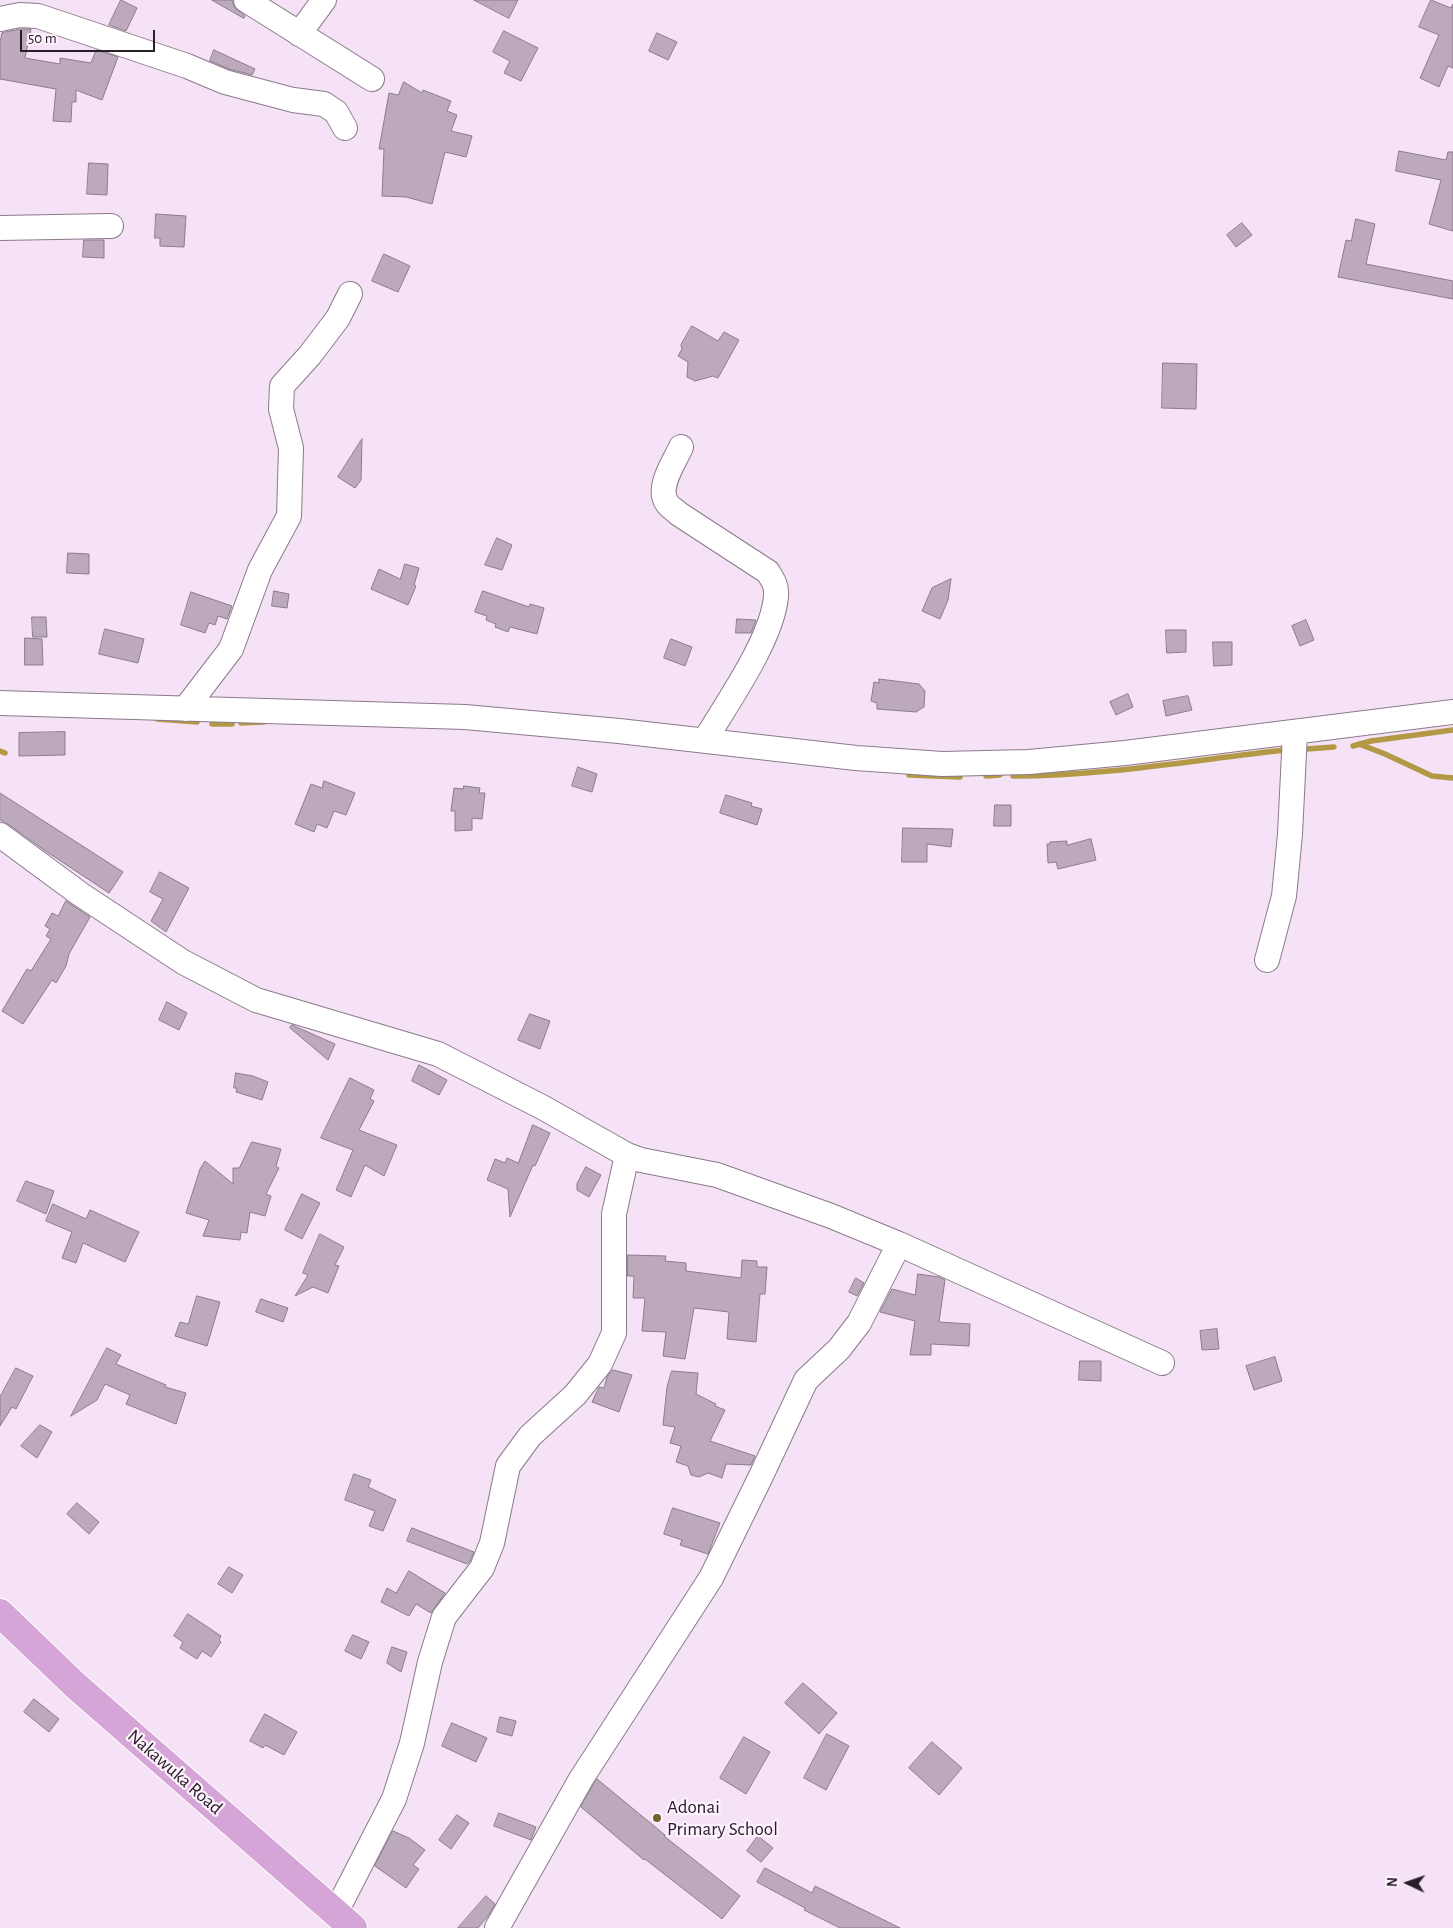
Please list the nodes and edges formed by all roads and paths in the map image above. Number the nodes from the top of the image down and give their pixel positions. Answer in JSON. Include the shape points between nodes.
{"nodes":[{"id":1,"x":246,"y":0,"type":"edge"},
{"id":2,"x":324,"y":0,"type":"edge"},
{"id":3,"x":0,"y":19,"type":"edge"},
{"id":4,"x":299,"y":34,"type":"junction"},
{"id":5,"x":372,"y":79,"type":"dead end"},
{"id":6,"x":345,"y":128,"type":"dead end"},
{"id":7,"x":111,"y":226,"type":"dead end"},
{"id":8,"x":0,"y":228,"type":"edge"},
{"id":9,"x":350,"y":294,"type":"dead end"},
{"id":10,"x":681,"y":447,"type":"dead end"},
{"id":11,"x":0,"y":703,"type":"edge"},
{"id":12,"x":185,"y":709,"type":"junction"},
{"id":13,"x":1453,"y":712,"type":"edge"},
{"id":14,"x":1295,"y":733,"type":"junction"},
{"id":15,"x":705,"y":740,"type":"junction"},
{"id":16,"x":0,"y":835,"type":"edge"},
{"id":17,"x":1267,"y":960,"type":"dead end"},
{"id":18,"x":628,"y":1155,"type":"junction"},
{"id":19,"x":899,"y":1244,"type":"junction"},
{"id":20,"x":1162,"y":1363,"type":"dead end"},
{"id":21,"x":0,"y":1612,"type":"edge"},
{"id":22,"x":345,"y":1920,"type":"edge"},
{"id":23,"x":497,"y":1928,"type":"edge"}],
"edges":[{"from":1,"to":4,"type":"street"},
{"from":2,"to":4,"type":"street"},
{"from":3,"to":6,"type":"street","via":[[38,16],[225,82],[285,98],[324,104],[336,112]]},
{"from":4,"to":5,"type":"street"},
{"from":7,"to":8,"type":"street"},
{"from":9,"to":12,"type":"street","via":[[338,318],[282,386],[281,409],[291,448],[289,516],[260,570],[230,649]]},
{"from":10,"to":15,"type":"street","via":[[664,485],[667,504],[768,572],[775,582],[773,612],[758,649]]},
{"from":11,"to":12,"type":"street"},
{"from":12,"to":15,"type":"street","via":[[465,717]]},
{"from":13,"to":14,"type":"street"},
{"from":14,"to":15,"type":"street","via":[[1028,762],[962,764],[856,758]]},
{"from":14,"to":17,"type":"street","via":[[1284,896]]},
{"from":16,"to":18,"type":"street","via":[[80,894],[183,962],[256,1000],[438,1054]]},
{"from":18,"to":19,"type":"street","via":[[717,1175]]},
{"from":18,"to":22,"type":"street","via":[[614,1214],[614,1333],[600,1364],[575,1395],[530,1436],[508,1466],[492,1543],[482,1568],[444,1617],[428,1669],[412,1743],[394,1799]]},
{"from":19,"to":20,"type":"street"},
{"from":19,"to":23,"type":"street","via":[[859,1323],[806,1380],[711,1578],[581,1779]]},
{"from":21,"to":22,"type":"main road","name":"Nakawuka Road","via":[[75,1685]]}]}
